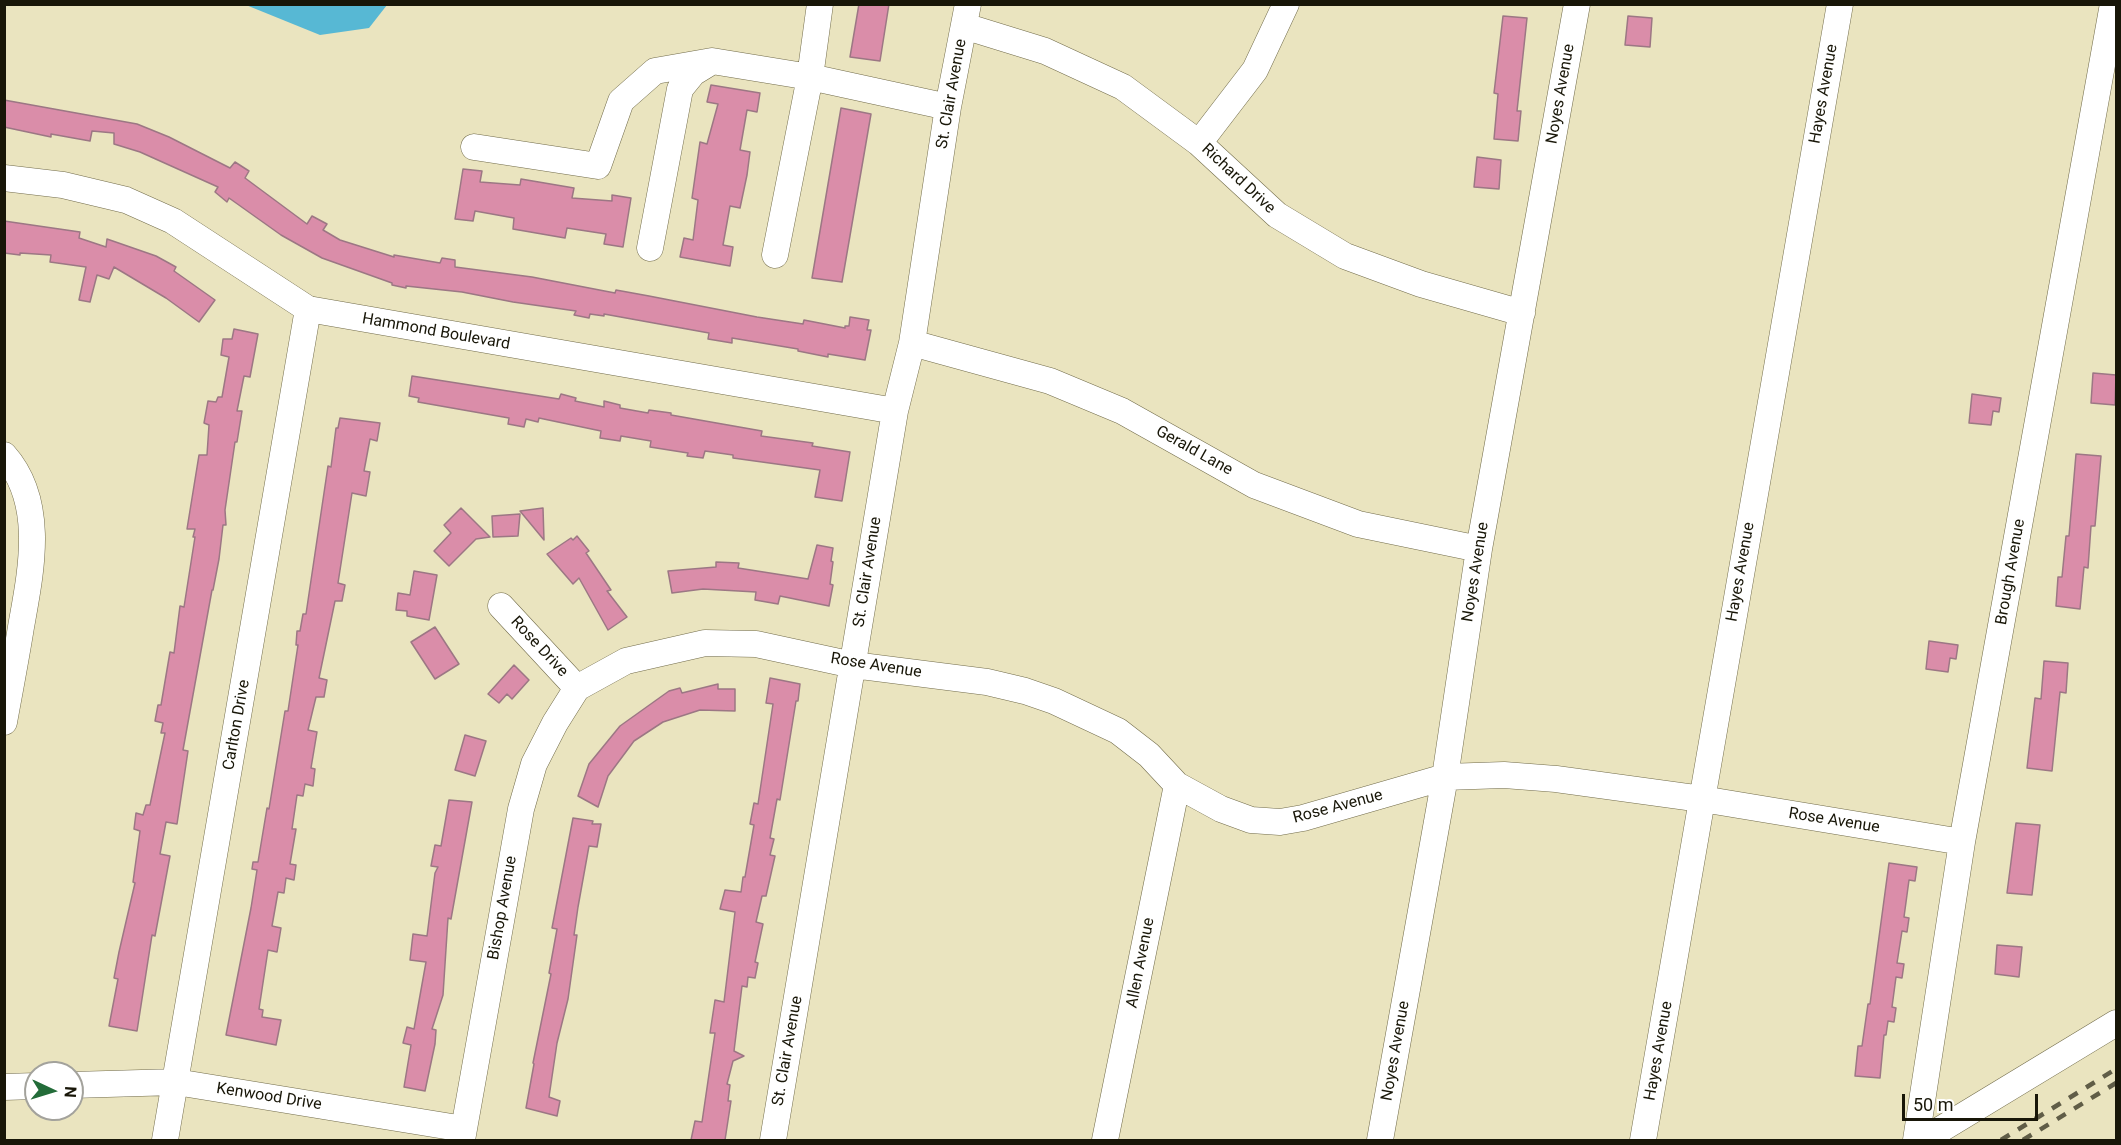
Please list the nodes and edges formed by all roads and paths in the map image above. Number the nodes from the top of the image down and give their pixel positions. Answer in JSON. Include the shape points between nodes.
{"nodes":[{"id":1,"x":820,"y":4,"type":"edge"},
{"id":2,"x":1286,"y":4,"type":"edge"},
{"id":3,"x":1577,"y":4,"type":"edge"},
{"id":4,"x":1840,"y":4,"type":"edge"},
{"id":5,"x":2113,"y":4,"type":"edge"},
{"id":6,"x":966,"y":15,"type":"edge"},
{"id":7,"x":712,"y":61,"type":"junction"},
{"id":8,"x":810,"y":77,"type":"junction"},
{"id":9,"x":948,"y":107,"type":"junction"},
{"id":10,"x":1199,"y":143,"type":"junction"},
{"id":11,"x":474,"y":147,"type":"dead end"},
{"id":12,"x":4,"y":178,"type":"edge"},
{"id":13,"x":650,"y":248,"type":"dead end"},
{"id":14,"x":775,"y":255,"type":"dead end"},
{"id":15,"x":308,"y":309,"type":"junction"},
{"id":16,"x":1522,"y":313,"type":"junction"},
{"id":17,"x":912,"y":343,"type":"junction"},
{"id":18,"x":895,"y":411,"type":"junction"},
{"id":19,"x":4,"y":455,"type":"edge"},
{"id":20,"x":1479,"y":549,"type":"junction"},
{"id":21,"x":501,"y":606,"type":"dead end"},
{"id":22,"x":853,"y":665,"type":"junction"},
{"id":23,"x":578,"y":688,"type":"junction"},
{"id":24,"x":4,"y":722,"type":"edge"},
{"id":25,"x":1445,"y":777,"type":"junction"},
{"id":26,"x":1177,"y":785,"type":"junction"},
{"id":27,"x":1702,"y":799,"type":"junction"},
{"id":28,"x":1962,"y":842,"type":"junction"},
{"id":29,"x":2116,"y":1023,"type":"edge"},
{"id":30,"x":176,"y":1082,"type":"junction"},
{"id":31,"x":84,"y":1085,"type":"edge"},
{"id":32,"x":24,"y":1086,"type":"edge"},
{"id":33,"x":4,"y":1087,"type":"edge"},
{"id":34,"x":463,"y":1135,"type":"edge"},
{"id":35,"x":165,"y":1140,"type":"edge"},
{"id":36,"x":773,"y":1140,"type":"edge"},
{"id":37,"x":1105,"y":1140,"type":"edge"},
{"id":38,"x":1380,"y":1140,"type":"edge"},
{"id":39,"x":1643,"y":1140,"type":"edge"},
{"id":40,"x":1916,"y":1140,"type":"edge"},
{"id":41,"x":1923,"y":1140,"type":"edge"}],
"edges":[{"from":1,"to":8,"type":"street"},
{"from":2,"to":10,"type":"street","via":[[1255,70]]},
{"from":3,"to":16,"type":"street","name":"Noyes Avenue"},
{"from":4,"to":27,"type":"street","name":"Hayes Avenue"},
{"from":5,"to":28,"type":"street","name":"Brough Avenue"},
{"from":6,"to":9,"type":"street","name":"St. Clair Avenue"},
{"from":6,"to":10,"type":"street","name":"Richard Drive","via":[[1123,87]]},
{"from":7,"to":8,"type":"street"},
{"from":7,"to":11,"type":"street","via":[[655,71],[621,101],[598,166]]},
{"from":7,"to":13,"type":"street","via":[[680,88]]},
{"from":8,"to":9,"type":"street"},
{"from":8,"to":14,"type":"street"},
{"from":9,"to":17,"type":"street","name":"St. Clair Avenue"},
{"from":10,"to":16,"type":"street","name":"Richard Drive","via":[[1277,215],[1345,256],[1421,284]]},
{"from":12,"to":15,"type":"street","name":"Hammond Boulevard","via":[[63,185],[126,200],[173,221]]},
{"from":15,"to":18,"type":"street","name":"Hammond Boulevard"},
{"from":15,"to":30,"type":"street","name":"Carlton Drive"},
{"from":16,"to":20,"type":"street","name":"Noyes Avenue"},
{"from":17,"to":18,"type":"street","name":"St. Clair Avenue"},
{"from":17,"to":20,"type":"street","name":"Gerald Lane","via":[[1050,381],[1122,411],[1254,485],[1358,524]]},
{"from":18,"to":22,"type":"street","name":"St. Clair Avenue"},
{"from":19,"to":24,"type":"street","via":[[24,486],[33,531],[33,561]]},
{"from":20,"to":25,"type":"street","name":"Noyes Avenue"},
{"from":21,"to":23,"type":"street","name":"Rose Drive"},
{"from":22,"to":23,"type":"street","name":"Rose Avenue","via":[[756,644],[705,643],[626,661]]},
{"from":22,"to":26,"type":"street","name":"Rose Avenue","via":[[987,682],[1054,701],[1118,731],[1149,755]]},
{"from":22,"to":36,"type":"street","name":"St. Clair Avenue"},
{"from":23,"to":34,"type":"street","name":"Bishop Avenue","via":[[534,764],[521,809]]},
{"from":25,"to":26,"type":"street","name":"Rose Avenue","via":[[1280,822],[1251,820],[1231,813]]},
{"from":25,"to":27,"type":"street","name":"Rose Avenue","via":[[1504,775],[1556,779]]},
{"from":25,"to":38,"type":"street","name":"Noyes Avenue"},
{"from":26,"to":37,"type":"street","name":"Allen Avenue"},
{"from":27,"to":28,"type":"street","name":"Rose Avenue"},
{"from":27,"to":39,"type":"street","name":"Hayes Avenue"},
{"from":28,"to":40,"type":"street","name":"Brough Avenue"},
{"from":29,"to":41,"type":"street"},
{"from":30,"to":31,"type":"street","name":"Kenwood Drive"},
{"from":30,"to":34,"type":"street","name":"Kenwood Drive"},
{"from":30,"to":35,"type":"street","name":"Carlton Drive"},
{"from":32,"to":33,"type":"street"}]}
